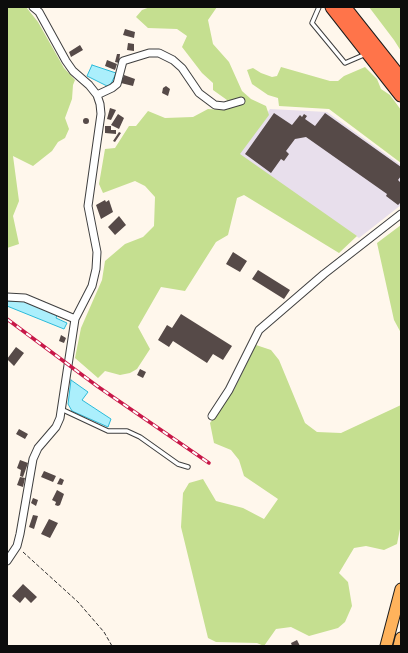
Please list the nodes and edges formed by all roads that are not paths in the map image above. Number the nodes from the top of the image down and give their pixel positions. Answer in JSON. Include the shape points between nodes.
{"nodes":[{"id":1,"x":34,"y":7,"type":"edge"},
{"id":2,"x":320,"y":7,"type":"edge"},
{"id":3,"x":332,"y":7,"type":"edge"},
{"id":4,"x":344,"y":7,"type":"edge"},
{"id":5,"x":369,"y":53,"type":"junction"},
{"id":6,"x":401,"y":79,"type":"edge"},
{"id":7,"x":97,"y":95,"type":"junction"},
{"id":8,"x":401,"y":95,"type":"edge"},
{"id":9,"x":242,"y":101,"type":"dead end"},
{"id":10,"x":401,"y":214,"type":"edge"},
{"id":11,"x":7,"y":297,"type":"edge"},
{"id":12,"x":74,"y":319,"type":"junction"},
{"id":13,"x":61,"y":409,"type":"junction"},
{"id":14,"x":212,"y":416,"type":"dead end"},
{"id":15,"x":188,"y":468,"type":"dead end"},
{"id":16,"x":7,"y":561,"type":"edge"},
{"id":17,"x":401,"y":589,"type":"edge"},
{"id":18,"x":401,"y":638,"type":"edge"},
{"id":19,"x":386,"y":646,"type":"edge"},
{"id":20,"x":399,"y":646,"type":"edge"}],
"edges":[{"from":1,"to":7,"type":"street","via":[[73,71]]},
{"from":2,"to":5,"type":"lane","via":[[312,22],[345,64]]},
{"from":3,"to":5,"type":"highway"},
{"from":4,"to":6,"type":"highway"},
{"from":5,"to":8,"type":"highway"},
{"from":7,"to":9,"type":"street","via":[[117,84],[123,61],[149,53],[159,53],[167,55],[182,68],[199,94],[215,105],[224,106]]},
{"from":7,"to":12,"type":"street","via":[[101,114],[88,206],[97,252],[96,269],[92,286]]},
{"from":10,"to":14,"type":"street","via":[[324,274],[259,330],[230,390]]},
{"from":11,"to":12,"type":"street","via":[[25,298]]},
{"from":12,"to":13,"type":"street"},
{"from":13,"to":15,"type":"lane","via":[[108,430],[127,431],[140,436],[178,464]]},
{"from":13,"to":16,"type":"street","via":[[56,427],[38,448],[33,460],[17,546]]},
{"from":17,"to":19,"type":"main road"},
{"from":18,"to":20,"type":"main road"}]}
